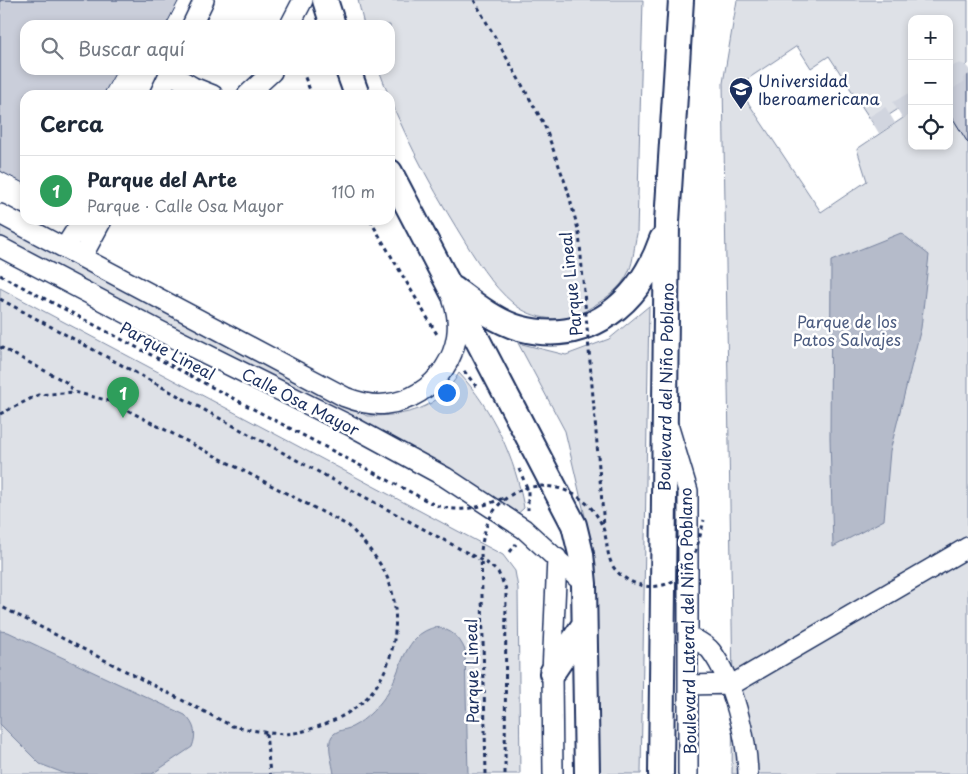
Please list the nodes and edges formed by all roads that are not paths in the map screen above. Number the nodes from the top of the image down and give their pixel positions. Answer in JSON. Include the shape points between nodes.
{"nodes":[{"id":1,"x":204,"y":0,"type":"edge"},
{"id":2,"x":304,"y":0,"type":"edge"},
{"id":3,"x":325,"y":0,"type":"edge"},
{"id":4,"x":681,"y":0,"type":"edge"},
{"id":5,"x":194,"y":20,"type":"edge"},
{"id":6,"x":293,"y":20,"type":"edge"},
{"id":7,"x":331,"y":20,"type":"edge"},
{"id":8,"x":169,"y":75,"type":"edge"},
{"id":9,"x":175,"y":75,"type":"edge"},
{"id":10,"x":268,"y":75,"type":"edge"},
{"id":11,"x":270,"y":75,"type":"edge"},
{"id":12,"x":350,"y":75,"type":"edge"},
{"id":13,"x":161,"y":90,"type":"edge"},
{"id":14,"x":200,"y":90,"type":"edge"},
{"id":15,"x":252,"y":90,"type":"edge"},
{"id":16,"x":265,"y":90,"type":"edge"},
{"id":17,"x":354,"y":90,"type":"edge"},
{"id":18,"x":395,"y":182,"type":"edge"},
{"id":19,"x":0,"y":214,"type":"edge"},
{"id":20,"x":667,"y":222,"type":"junction"},
{"id":21,"x":20,"y":224,"type":"edge"},
{"id":22,"x":22,"y":225,"type":"edge"},
{"id":23,"x":79,"y":225,"type":"edge"},
{"id":24,"x":99,"y":225,"type":"edge"},
{"id":25,"x":65,"y":247,"type":"junction"},
{"id":26,"x":0,"y":248,"type":"edge"},
{"id":27,"x":82,"y":257,"type":"junction"},
{"id":28,"x":448,"y":285,"type":"junction"},
{"id":29,"x":665,"y":412,"type":"junction"},
{"id":30,"x":968,"y":547,"type":"edge"},
{"id":31,"x":557,"y":558,"type":"junction"},
{"id":32,"x":584,"y":584,"type":"junction"},
{"id":33,"x":584,"y":625,"type":"junction"},
{"id":34,"x":689,"y":636,"type":"junction"},
{"id":35,"x":552,"y":673,"type":"junction"},
{"id":36,"x":689,"y":685,"type":"junction"},
{"id":37,"x":728,"y":685,"type":"junction"},
{"id":38,"x":552,"y":774,"type":"edge"},
{"id":39,"x":587,"y":774,"type":"edge"},
{"id":40,"x":660,"y":774,"type":"edge"},
{"id":41,"x":688,"y":774,"type":"edge"},
{"id":42,"x":748,"y":774,"type":"edge"}],
"edges":[{"from":1,"to":5,"type":"street"},
{"from":2,"to":6,"type":"street"},
{"from":3,"to":7,"type":"main road"},
{"from":4,"to":20,"type":"main road","name":"Boulevard del Niño Poblano"},
{"from":8,"to":13,"type":"street"},
{"from":9,"to":14,"type":"street"},
{"from":10,"to":15,"type":"street"},
{"from":11,"to":16,"type":"street"},
{"from":12,"to":17,"type":"main road"},
{"from":18,"to":28,"type":"main road"},
{"from":19,"to":21,"type":"street","name":"Calle Osa Mayor"},
{"from":20,"to":28,"type":"main road","via":[[655,258],[634,292],[597,322],[582,328],[543,332],[519,328],[474,305]]},
{"from":20,"to":29,"type":"main road","name":"Boulevard del Niño Poblano"},
{"from":22,"to":25,"type":"street","name":"Calle Osa Mayor"},
{"from":23,"to":25,"type":"street"},
{"from":24,"to":27,"type":"street"},
{"from":25,"to":27,"type":"street","name":"Calle Osa Mayor"},
{"from":26,"to":31,"type":"street","name":"Calle Osa Mayor","via":[[354,426],[445,477],[524,529]]},
{"from":27,"to":28,"type":"street","name":"Calle Osa Mayor","via":[[345,397],[364,403],[384,404],[415,396],[443,371],[458,333],[456,308]]},
{"from":28,"to":32,"type":"main road","via":[[574,525]]},
{"from":29,"to":34,"type":"street","name":"Boulevard Lateral del Niño Poblano","via":[[688,491]]},
{"from":29,"to":40,"type":"main road","name":"Boulevard del Niño Poblano"},
{"from":30,"to":37,"type":"street"},
{"from":31,"to":32,"type":"street","name":"Calle Osa Mayor"},
{"from":31,"to":35,"type":"street"},
{"from":32,"to":33,"type":"main road"},
{"from":33,"to":35,"type":"main road"},
{"from":33,"to":39,"type":"main road"},
{"from":34,"to":36,"type":"street","name":"Boulevard Lateral del Niño Poblano"},
{"from":34,"to":37,"type":"street","via":[[710,649]]},
{"from":35,"to":38,"type":"street"},
{"from":36,"to":37,"type":"street"},
{"from":36,"to":41,"type":"street","name":"Boulevard Lateral del Niño Poblano"},
{"from":37,"to":42,"type":"street","via":[[748,750]]}]}
